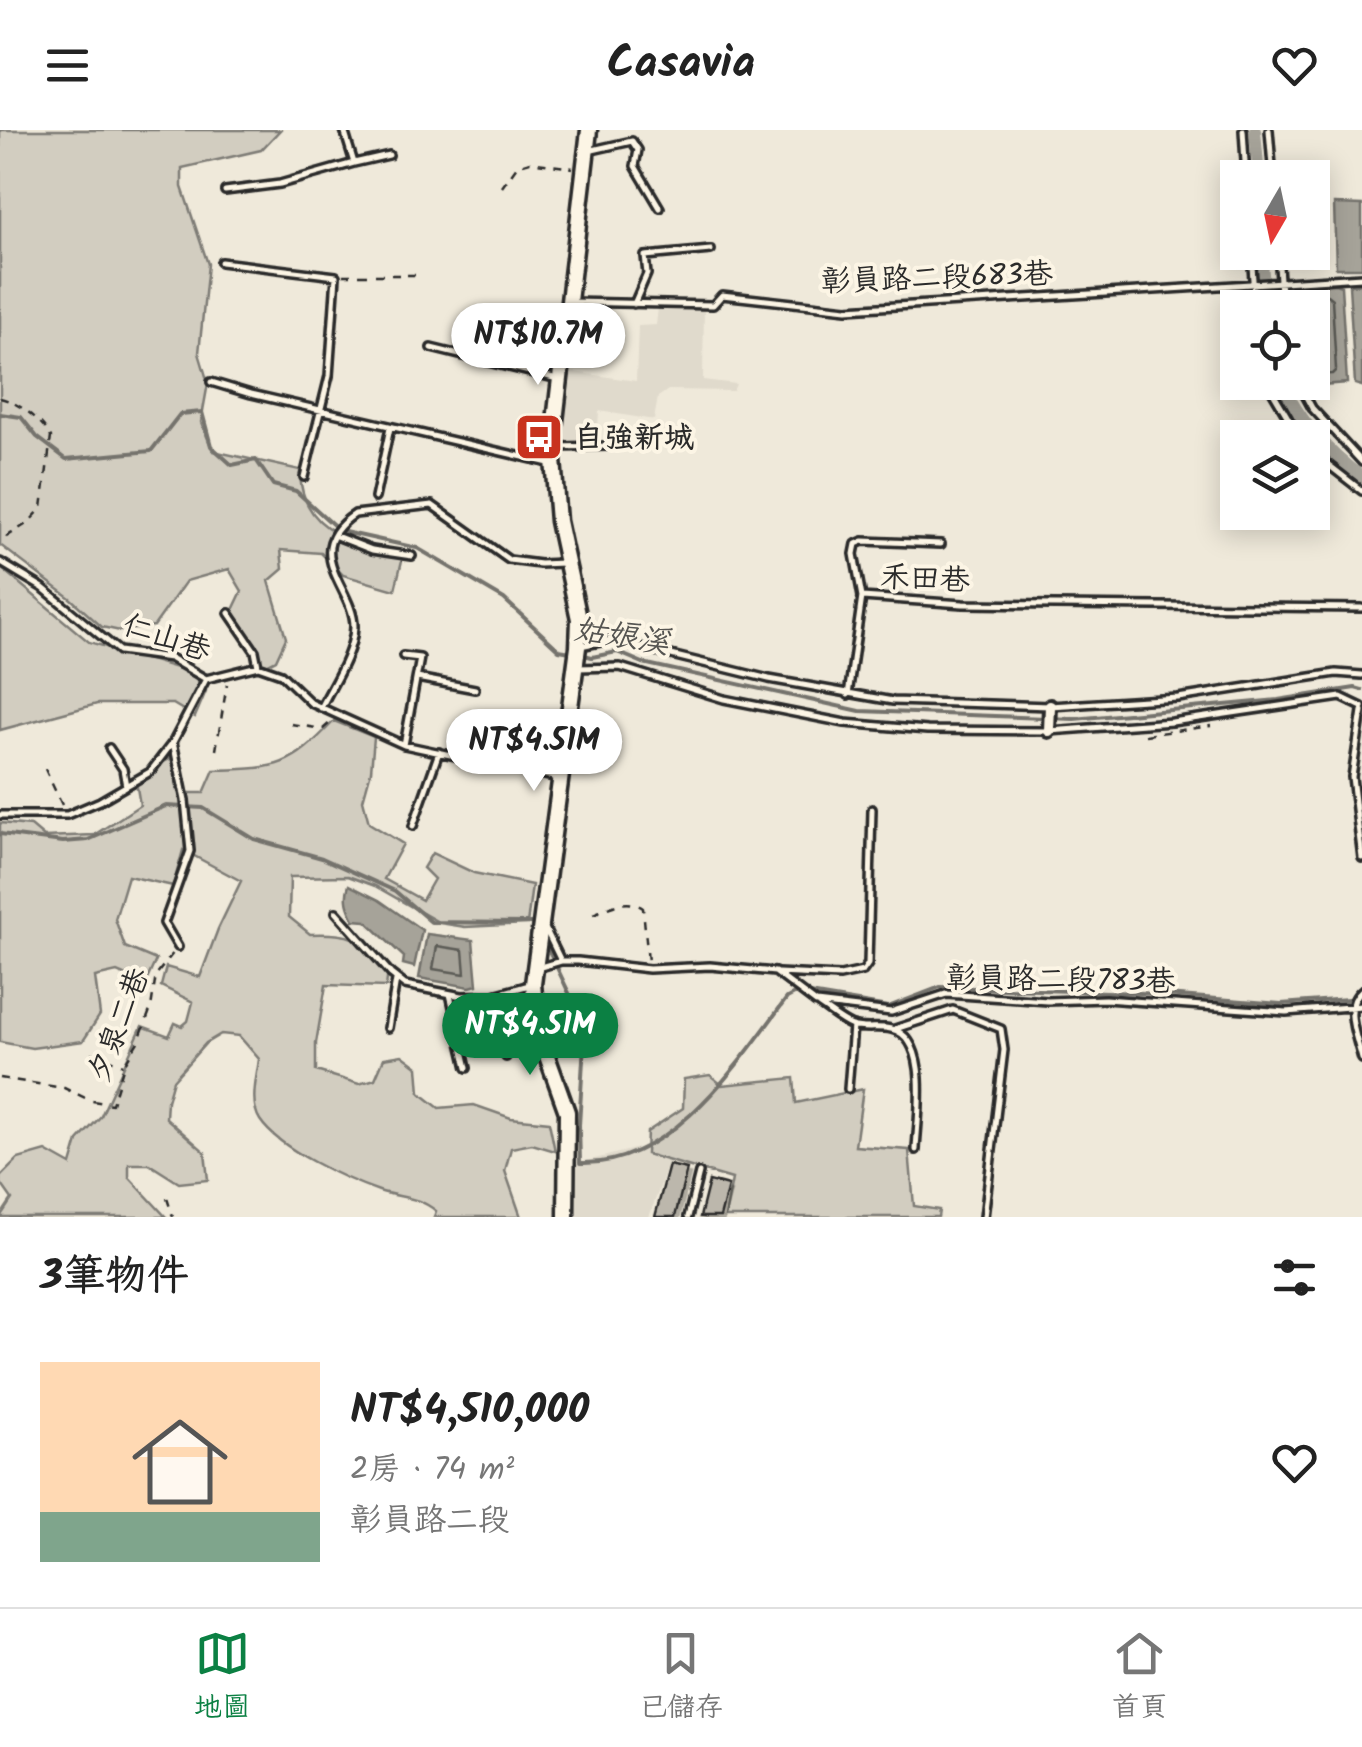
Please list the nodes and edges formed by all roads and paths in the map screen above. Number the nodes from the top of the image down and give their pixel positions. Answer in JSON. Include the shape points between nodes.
{"nodes":[{"id":1,"x":344,"y":130,"type":"edge"},
{"id":2,"x":589,"y":130,"type":"edge"},
{"id":3,"x":1242,"y":130,"type":"edge"},
{"id":4,"x":1269,"y":130,"type":"edge"},
{"id":5,"x":588,"y":151,"type":"junction"},
{"id":6,"x":388,"y":155,"type":"dead end"},
{"id":7,"x":1244,"y":160,"type":"edge"},
{"id":8,"x":1272,"y":160,"type":"edge"},
{"id":9,"x":354,"y":163,"type":"junction"},
{"id":10,"x":586,"y":170,"type":"junction"},
{"id":11,"x":502,"y":188,"type":"dead end"},
{"id":12,"x":225,"y":191,"type":"dead end"},
{"id":13,"x":660,"y":208,"type":"dead end"},
{"id":14,"x":711,"y":250,"type":"dead end"},
{"id":15,"x":220,"y":262,"type":"dead end"},
{"id":16,"x":1252,"y":270,"type":"edge"},
{"id":17,"x":1279,"y":270,"type":"edge"},
{"id":18,"x":415,"y":275,"type":"dead end"},
{"id":19,"x":336,"y":276,"type":"junction"},
{"id":20,"x":1362,"y":277,"type":"edge"},
{"id":21,"x":1280,"y":281,"type":"junction"},
{"id":22,"x":1253,"y":283,"type":"junction"},
{"id":23,"x":1254,"y":290,"type":"edge"},
{"id":24,"x":1281,"y":290,"type":"edge"},
{"id":25,"x":568,"y":302,"type":"junction"},
{"id":26,"x":634,"y":304,"type":"junction"},
{"id":27,"x":430,"y":348,"type":"dead end"},
{"id":28,"x":561,"y":380,"type":"junction"},
{"id":29,"x":211,"y":382,"type":"dead end"},
{"id":30,"x":0,"y":398,"type":"edge"},
{"id":31,"x":1308,"y":400,"type":"edge"},
{"id":32,"x":320,"y":411,"type":"junction"},
{"id":33,"x":390,"y":428,"type":"junction"},
{"id":34,"x":610,"y":446,"type":"dead end"},
{"id":35,"x":552,"y":447,"type":"junction"},
{"id":36,"x":1362,"y":462,"type":"edge"},
{"id":37,"x":553,"y":464,"type":"junction"},
{"id":38,"x":1330,"y":466,"type":"edge"},
{"id":39,"x":304,"y":477,"type":"dead end"},
{"id":40,"x":1362,"y":491,"type":"edge"},
{"id":41,"x":375,"y":498,"type":"dead end"},
{"id":42,"x":336,"y":536,"type":"junction"},
{"id":43,"x":0,"y":541,"type":"edge"},
{"id":44,"x":942,"y":544,"type":"dead end"},
{"id":45,"x":412,"y":556,"type":"dead end"},
{"id":46,"x":0,"y":562,"type":"edge"},
{"id":47,"x":567,"y":563,"type":"junction"},
{"id":48,"x":862,"y":597,"type":"junction"},
{"id":49,"x":1362,"y":608,"type":"edge"},
{"id":50,"x":228,"y":613,"type":"dead end"},
{"id":51,"x":578,"y":647,"type":"junction"},
{"id":52,"x":403,"y":656,"type":"dead end"},
{"id":53,"x":258,"y":666,"type":"junction"},
{"id":54,"x":576,"y":668,"type":"junction"},
{"id":55,"x":229,"y":672,"type":"junction"},
{"id":56,"x":1362,"y":675,"type":"edge"},
{"id":57,"x":416,"y":678,"type":"junction"},
{"id":58,"x":206,"y":679,"type":"junction"},
{"id":59,"x":476,"y":689,"type":"dead end"},
{"id":60,"x":848,"y":696,"type":"junction"},
{"id":61,"x":1050,"y":706,"type":"junction"},
{"id":62,"x":321,"y":708,"type":"junction"},
{"id":63,"x":1362,"y":709,"type":"edge"},
{"id":64,"x":338,"y":718,"type":"junction"},
{"id":65,"x":291,"y":724,"type":"dead end"},
{"id":66,"x":1049,"y":732,"type":"junction"},
{"id":67,"x":173,"y":742,"type":"junction"},
{"id":68,"x":404,"y":745,"type":"junction"},
{"id":69,"x":109,"y":748,"type":"dead end"},
{"id":70,"x":216,"y":750,"type":"dead end"},
{"id":71,"x":438,"y":752,"type":"junction"},
{"id":72,"x":44,"y":769,"type":"dead end"},
{"id":73,"x":558,"y":778,"type":"junction"},
{"id":74,"x":126,"y":786,"type":"junction"},
{"id":75,"x":872,"y":809,"type":"dead end"},
{"id":76,"x":0,"y":815,"type":"edge"},
{"id":77,"x":67,"y":815,"type":"junction"},
{"id":78,"x":413,"y":826,"type":"dead end"},
{"id":79,"x":1362,"y":858,"type":"edge"},
{"id":80,"x":336,"y":912,"type":"dead end"},
{"id":81,"x":593,"y":914,"type":"dead end"},
{"id":82,"x":540,"y":931,"type":"junction"},
{"id":83,"x":178,"y":947,"type":"joint"},
{"id":84,"x":561,"y":961,"type":"junction"},
{"id":85,"x":649,"y":969,"type":"junction"},
{"id":86,"x":775,"y":972,"type":"junction"},
{"id":87,"x":533,"y":976,"type":"junction"},
{"id":88,"x":396,"y":980,"type":"junction"},
{"id":89,"x":1362,"y":990,"type":"edge"},
{"id":90,"x":450,"y":994,"type":"junction"},
{"id":91,"x":480,"y":996,"type":"junction"},
{"id":92,"x":816,"y":1003,"type":"junction"},
{"id":93,"x":1362,"y":1006,"type":"edge"},
{"id":94,"x":1350,"y":1008,"type":"junction"},
{"id":95,"x":853,"y":1026,"type":"junction"},
{"id":96,"x":388,"y":1028,"type":"dead end"},
{"id":97,"x":895,"y":1029,"type":"junction"},
{"id":98,"x":91,"y":1052,"type":"dead end"},
{"id":99,"x":506,"y":1057,"type":"dead end"},
{"id":100,"x":1362,"y":1060,"type":"edge"},
{"id":101,"x":124,"y":1065,"type":"junction"},
{"id":102,"x":467,"y":1068,"type":"dead end"},
{"id":103,"x":0,"y":1078,"type":"edge"},
{"id":104,"x":848,"y":1089,"type":"dead end"},
{"id":105,"x":916,"y":1150,"type":"dead end"},
{"id":106,"x":699,"y":1174,"type":"dead end"},
{"id":107,"x":167,"y":1198,"type":"dead end"},
{"id":108,"x":173,"y":1217,"type":"edge"},
{"id":109,"x":566,"y":1217,"type":"edge"},
{"id":110,"x":688,"y":1217,"type":"edge"},
{"id":111,"x":984,"y":1217,"type":"edge"}],
"edges":[{"from":1,"to":9,"type":"lane"},
{"from":2,"to":5,"type":"main road"},
{"from":3,"to":7,"type":"lane"},
{"from":4,"to":8,"type":"lane"},
{"from":5,"to":10,"type":"main road"},
{"from":5,"to":13,"type":"lane","via":[[632,141],[635,166]]},
{"from":6,"to":9,"type":"lane"},
{"from":9,"to":12,"type":"lane"},
{"from":10,"to":11,"type":"path","via":[[530,162],[517,166]]},
{"from":10,"to":25,"type":"main road"},
{"from":14,"to":26,"type":"lane","via":[[645,256]]},
{"from":15,"to":19,"type":"lane"},
{"from":16,"to":22,"type":"lane"},
{"from":17,"to":21,"type":"lane"},
{"from":18,"to":19,"type":"path"},
{"from":19,"to":32,"type":"lane"},
{"from":20,"to":21,"type":"lane"},
{"from":21,"to":22,"type":"lane"},
{"from":21,"to":24,"type":"lane"},
{"from":22,"to":23,"type":"lane"},
{"from":22,"to":26,"type":"lane","name":"彰員路二段683巷","via":[[846,308],[722,294],[713,305]]},
{"from":25,"to":26,"type":"lane","name":"彰員路二段683巷"},
{"from":25,"to":28,"type":"main road"},
{"from":27,"to":28,"type":"lane"},
{"from":28,"to":35,"type":"main road"},
{"from":29,"to":32,"type":"lane"},
{"from":30,"to":43,"type":"path","via":[[51,437],[42,508]]},
{"from":31,"to":36,"type":"lane"},
{"from":32,"to":33,"type":"lane"},
{"from":32,"to":39,"type":"lane"},
{"from":33,"to":37,"type":"lane"},
{"from":33,"to":41,"type":"lane"},
{"from":34,"to":35,"type":"lane"},
{"from":35,"to":37,"type":"main road"},
{"from":37,"to":47,"type":"main road"},
{"from":38,"to":40,"type":"lane"},
{"from":42,"to":45,"type":"lane"},
{"from":42,"to":47,"type":"lane","via":[[345,520],[372,510],[432,505],[510,560]]},
{"from":42,"to":62,"type":"lane","via":[[332,570],[354,623],[350,652]]},
{"from":44,"to":48,"type":"lane","via":[[856,544]]},
{"from":46,"to":58,"type":"lane","name":"仁山巷","via":[[44,588],[119,651],[170,658]]},
{"from":47,"to":51,"type":"main road"},
{"from":48,"to":49,"type":"lane","name":"禾田巷"},
{"from":48,"to":60,"type":"lane","name":"禾田巷"},
{"from":50,"to":53,"type":"lane"},
{"from":51,"to":54,"type":"main road"},
{"from":51,"to":60,"type":"lane","via":[[610,640]]},
{"from":52,"to":57,"type":"lane","via":[[420,658]]},
{"from":53,"to":55,"type":"lane","name":"仁山巷"},
{"from":53,"to":62,"type":"lane","via":[[281,674]]},
{"from":54,"to":66,"type":"lane","via":[[620,666],[724,699],[844,723]]},
{"from":54,"to":73,"type":"main road"},
{"from":55,"to":58,"type":"lane","name":"仁山巷"},
{"from":55,"to":70,"type":"path"},
{"from":56,"to":61,"type":"lane"},
{"from":57,"to":59,"type":"lane"},
{"from":57,"to":68,"type":"lane"},
{"from":58,"to":67,"type":"lane"},
{"from":60,"to":61,"type":"lane"},
{"from":61,"to":66,"type":"street"},
{"from":62,"to":64,"type":"lane"},
{"from":63,"to":66,"type":"lane","via":[[1341,697]]},
{"from":63,"to":79,"type":"lane","via":[[1352,777]]},
{"from":64,"to":65,"type":"path","via":[[323,728]]},
{"from":64,"to":68,"type":"lane"},
{"from":67,"to":74,"type":"lane","via":[[150,772]]},
{"from":67,"to":83,"type":"lane","name":"夕泉二巷","via":[[190,851],[164,923]]},
{"from":68,"to":71,"type":"lane"},
{"from":69,"to":74,"type":"lane"},
{"from":71,"to":73,"type":"lane"},
{"from":71,"to":78,"type":"lane"},
{"from":72,"to":77,"type":"path"},
{"from":73,"to":82,"type":"main road"},
{"from":74,"to":77,"type":"lane"},
{"from":75,"to":86,"type":"lane","via":[[864,971]]},
{"from":76,"to":77,"type":"lane"},
{"from":80,"to":88,"type":"lane"},
{"from":81,"to":85,"type":"path","via":[[622,903],[643,908]]},
{"from":82,"to":84,"type":"lane"},
{"from":82,"to":87,"type":"main road"},
{"from":83,"to":101,"type":"path","name":"夕泉二巷","via":[[156,975],[139,1040]]},
{"from":84,"to":85,"type":"lane"},
{"from":84,"to":87,"type":"lane"},
{"from":85,"to":86,"type":"lane"},
{"from":86,"to":92,"type":"lane"},
{"from":87,"to":91,"type":"lane"},
{"from":87,"to":109,"type":"main road","via":[[537,1028],[567,1112]]},
{"from":88,"to":90,"type":"lane"},
{"from":88,"to":96,"type":"lane"},
{"from":89,"to":94,"type":"lane"},
{"from":90,"to":91,"type":"lane"},
{"from":90,"to":102,"type":"lane"},
{"from":91,"to":99,"type":"lane"},
{"from":92,"to":94,"type":"lane","name":"彰員路二段783巷","via":[[891,1012],[946,994],[1286,1012]]},
{"from":92,"to":95,"type":"lane"},
{"from":93,"to":94,"type":"lane","name":"彰員路二段783巷"},
{"from":94,"to":100,"type":"lane"},
{"from":95,"to":97,"type":"lane"},
{"from":95,"to":104,"type":"lane"},
{"from":97,"to":105,"type":"lane","via":[[917,1051]]},
{"from":97,"to":111,"type":"lane","via":[[952,1010],[1001,1028]]},
{"from":98,"to":101,"type":"path"},
{"from":101,"to":103,"type":"path","name":"夕泉二巷","via":[[112,1104]]},
{"from":106,"to":110,"type":"lane"},
{"from":107,"to":108,"type":"path"}]}
